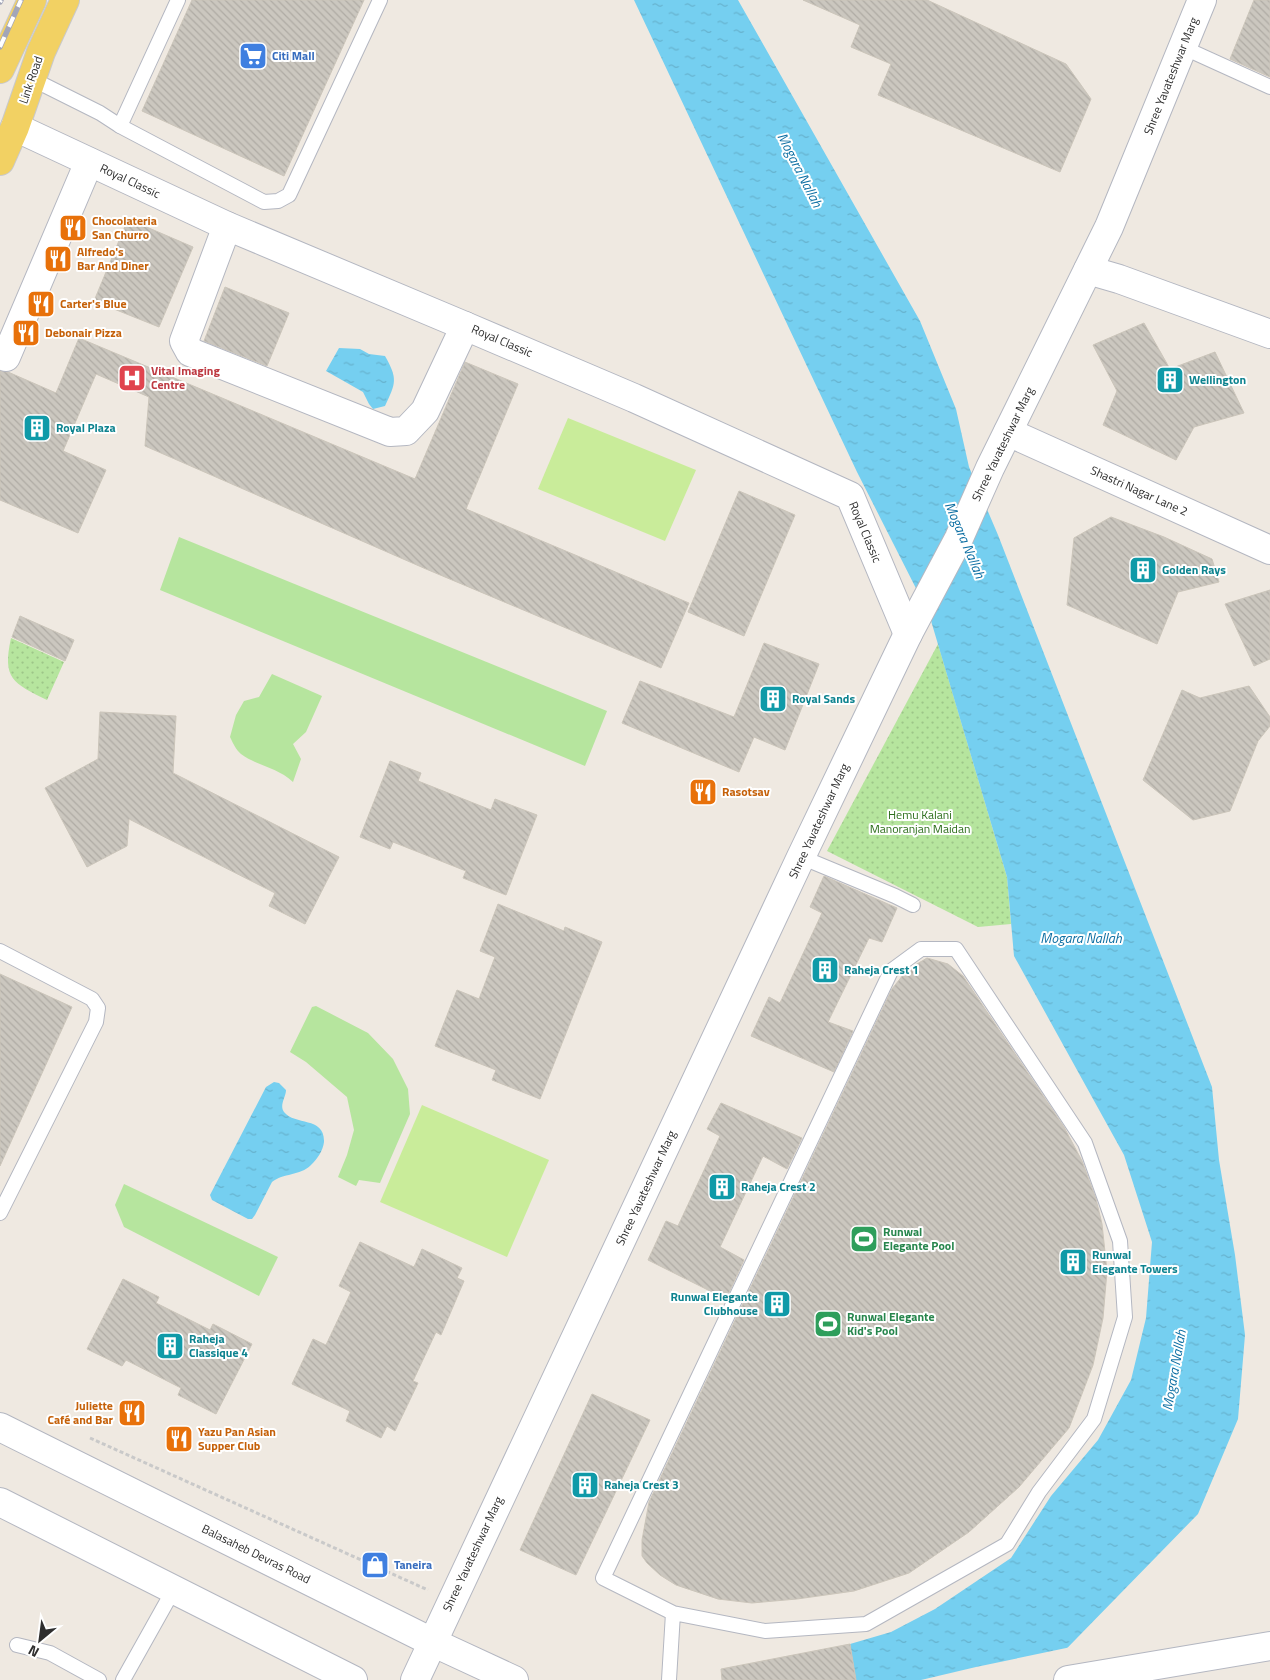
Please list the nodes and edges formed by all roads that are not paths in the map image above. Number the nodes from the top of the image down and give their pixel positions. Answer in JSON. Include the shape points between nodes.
{"nodes":[{"id":1,"x":32,"y":0,"type":"edge"},
{"id":2,"x":65,"y":0,"type":"edge"},
{"id":3,"x":178,"y":0,"type":"edge"},
{"id":4,"x":380,"y":0,"type":"edge"},
{"id":5,"x":1202,"y":0,"type":"edge"},
{"id":6,"x":1182,"y":47,"type":"junction"},
{"id":7,"x":1,"y":66,"type":"edge"},
{"id":8,"x":32,"y":79,"type":"junction"},
{"id":9,"x":1270,"y":87,"type":"edge"},
{"id":10,"x":120,"y":126,"type":"junction"},
{"id":11,"x":15,"y":128,"type":"junction"},
{"id":12,"x":0,"y":161,"type":"edge"},
{"id":13,"x":89,"y":162,"type":"junction"},
{"id":14,"x":227,"y":226,"type":"junction"},
{"id":15,"x":1088,"y":270,"type":"junction"},
{"id":16,"x":465,"y":326,"type":"junction"},
{"id":17,"x":1270,"y":334,"type":"edge"},
{"id":18,"x":6,"y":357,"type":"dead end"},
{"id":19,"x":1008,"y":432,"type":"junction"},
{"id":20,"x":1270,"y":550,"type":"edge"},
{"id":21,"x":912,"y":626,"type":"junction"},
{"id":22,"x":801,"y":857,"type":"junction"},
{"id":23,"x":913,"y":905,"type":"dead end"},
{"id":24,"x":0,"y":951,"type":"edge"},
{"id":25,"x":0,"y":1213,"type":"edge"},
{"id":26,"x":0,"y":1427,"type":"edge"},
{"id":27,"x":0,"y":1502,"type":"edge"},
{"id":28,"x":174,"y":1589,"type":"junction"},
{"id":29,"x":673,"y":1613,"type":"junction"},
{"id":30,"x":432,"y":1642,"type":"junction"},
{"id":31,"x":17,"y":1645,"type":"dead end"},
{"id":32,"x":1270,"y":1646,"type":"edge"},
{"id":33,"x":99,"y":1680,"type":"edge"},
{"id":34,"x":123,"y":1680,"type":"edge"},
{"id":35,"x":352,"y":1680,"type":"edge"},
{"id":36,"x":414,"y":1680,"type":"edge"},
{"id":37,"x":514,"y":1680,"type":"edge"},
{"id":38,"x":669,"y":1680,"type":"edge"},
{"id":39,"x":1068,"y":1680,"type":"edge"}],
"edges":[{"from":1,"to":7,"type":"main road"},
{"from":2,"to":8,"type":"main road","name":"Link Road"},
{"from":3,"to":10,"type":"lane"},
{"from":4,"to":10,"type":"lane","via":[[289,195],[278,201],[264,202]]},
{"from":5,"to":6,"type":"street","name":"Shree Yavateshwar Marg"},
{"from":6,"to":9,"type":"lane"},
{"from":6,"to":15,"type":"street","name":"Shree Yavateshwar Marg","via":[[1109,227]]},
{"from":7,"to":8,"type":"street"},
{"from":8,"to":10,"type":"lane"},
{"from":8,"to":11,"type":"main road","name":"Link Road"},
{"from":11,"to":12,"type":"main road","name":"Link Road"},
{"from":11,"to":13,"type":"street","name":"Royal Classic"},
{"from":13,"to":14,"type":"street","name":"Royal Classic"},
{"from":13,"to":18,"type":"street"},
{"from":14,"to":16,"type":"street","name":"Royal Classic"},
{"from":14,"to":16,"type":"street","via":[[184,341],[190,352],[390,432],[406,431],[425,411]]},
{"from":15,"to":17,"type":"street"},
{"from":15,"to":19,"type":"street","name":"Shree Yavateshwar Marg"},
{"from":16,"to":21,"type":"street","name":"Royal Classic","via":[[850,496]]},
{"from":19,"to":20,"type":"street","name":"Shastri Nagar Lane 2"},
{"from":19,"to":21,"type":"street","name":"Shree Yavateshwar Marg","via":[[959,538]]},
{"from":21,"to":22,"type":"street","name":"Shree Yavateshwar Marg"},
{"from":22,"to":23,"type":"lane"},
{"from":22,"to":30,"type":"street","name":"Shree Yavateshwar Marg"},
{"from":24,"to":25,"type":"lane","via":[[92,999],[98,1008],[96,1022]]},
{"from":26,"to":30,"type":"street","name":"Balasaheb Devras Road"},
{"from":27,"to":28,"type":"street"},
{"from":28,"to":34,"type":"lane"},
{"from":28,"to":35,"type":"street"},
{"from":29,"to":29,"type":"lane","via":[[765,1631],[866,1624],[1007,1544],[1039,1492],[1094,1419],[1125,1317],[1120,1241],[1085,1143],[956,949],[921,949],[891,971],[603,1578]]},
{"from":29,"to":38,"type":"lane"},
{"from":30,"to":36,"type":"street","name":"Shree Yavateshwar Marg"},
{"from":30,"to":37,"type":"street","name":"Balasaheb Devras Road"},
{"from":31,"to":33,"type":"lane","via":[[50,1653]]},
{"from":32,"to":39,"type":"street"}]}
